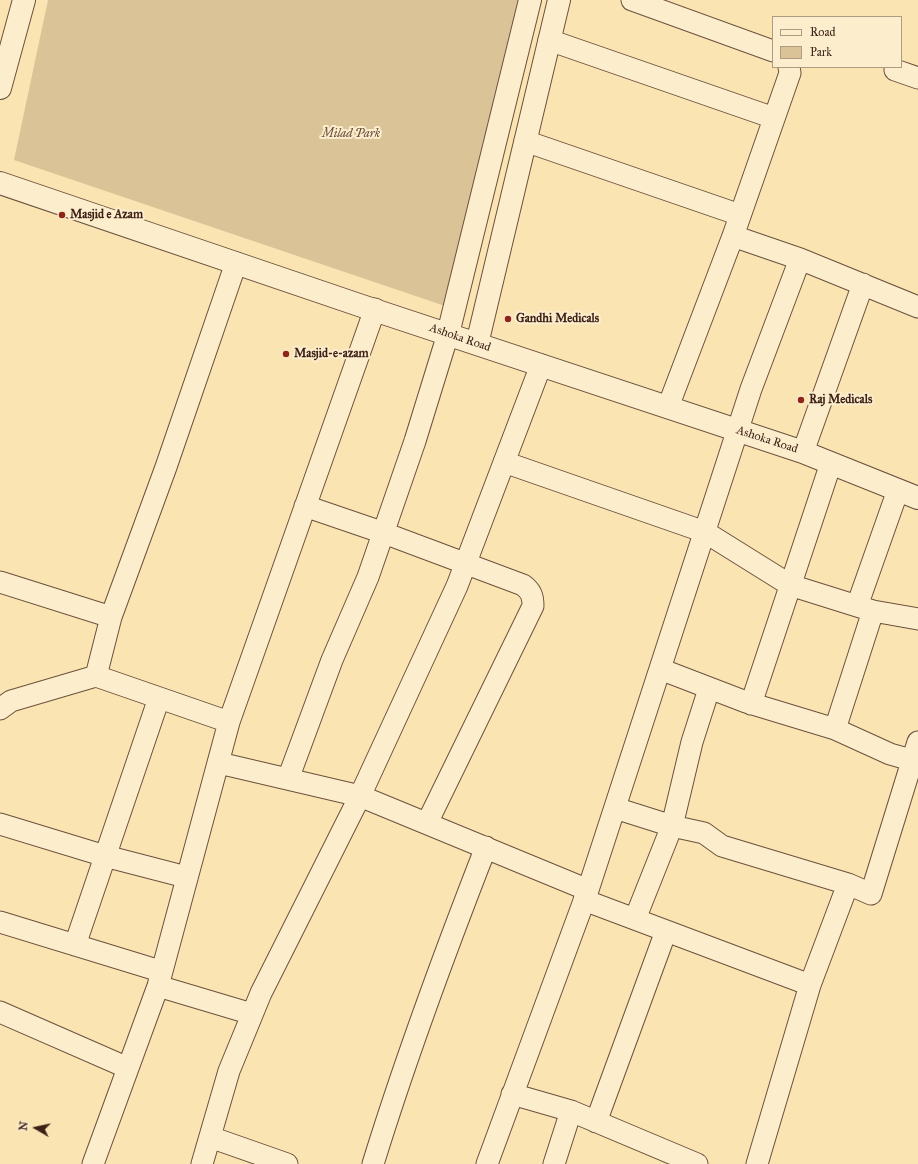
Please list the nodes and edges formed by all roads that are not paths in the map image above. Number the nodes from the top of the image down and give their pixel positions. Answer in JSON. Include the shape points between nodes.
{"nodes":[{"id":1,"x":24,"y":0,"type":"edge"},
{"id":2,"x":530,"y":0,"type":"edge"},
{"id":3,"x":559,"y":0,"type":"edge"},
{"id":4,"x":632,"y":0,"type":"edge"},
{"id":5,"x":549,"y":40,"type":"junction"},
{"id":6,"x":772,"y":51,"type":"edge"},
{"id":7,"x":789,"y":68,"type":"edge"},
{"id":8,"x":895,"y":70,"type":"dead end"},
{"id":9,"x":918,"y":78,"type":"edge"},
{"id":10,"x":0,"y":88,"type":"edge"},
{"id":11,"x":774,"y":118,"type":"junction"},
{"id":12,"x":525,"y":140,"type":"junction"},
{"id":13,"x":0,"y":182,"type":"edge"},
{"id":14,"x":740,"y":215,"type":"junction"},
{"id":15,"x":733,"y":236,"type":"junction"},
{"id":16,"x":800,"y":259,"type":"junction"},
{"id":17,"x":236,"y":263,"type":"junction"},
{"id":18,"x":864,"y":284,"type":"junction"},
{"id":19,"x":918,"y":307,"type":"edge"},
{"id":20,"x":375,"y":309,"type":"junction"},
{"id":21,"x":448,"y":334,"type":"junction"},
{"id":22,"x":477,"y":344,"type":"junction"},
{"id":23,"x":541,"y":365,"type":"junction"},
{"id":24,"x":668,"y":407,"type":"junction"},
{"id":25,"x":738,"y":430,"type":"junction"},
{"id":26,"x":803,"y":452,"type":"junction"},
{"id":27,"x":504,"y":462,"type":"junction"},
{"id":28,"x":831,"y":463,"type":"junction"},
{"id":29,"x":898,"y":490,"type":"junction"},
{"id":30,"x":918,"y":498,"type":"edge"},
{"id":31,"x":305,"y":506,"type":"junction"},
{"id":32,"x":384,"y":532,"type":"junction"},
{"id":33,"x":705,"y":532,"type":"junction"},
{"id":34,"x":466,"y":562,"type":"junction"},
{"id":35,"x":0,"y":582,"type":"edge"},
{"id":36,"x":790,"y":585,"type":"junction"},
{"id":37,"x":865,"y":609,"type":"junction"},
{"id":38,"x":111,"y":617,"type":"junction"},
{"id":39,"x":918,"y":619,"type":"edge"},
{"id":40,"x":660,"y":669,"type":"junction"},
{"id":41,"x":96,"y":676,"type":"junction"},
{"id":42,"x":710,"y":689,"type":"junction"},
{"id":43,"x":159,"y":698,"type":"junction"},
{"id":44,"x":751,"y":704,"type":"junction"},
{"id":45,"x":0,"y":709,"type":"edge"},
{"id":46,"x":229,"y":722,"type":"junction"},
{"id":47,"x":835,"y":729,"type":"junction"},
{"id":48,"x":916,"y":755,"type":"edge"},
{"id":49,"x":218,"y":763,"type":"junction"},
{"id":50,"x":288,"y":779,"type":"junction"},
{"id":51,"x":360,"y":796,"type":"junction"},
{"id":52,"x":615,"y":808,"type":"junction"},
{"id":53,"x":427,"y":823,"type":"junction"},
{"id":54,"x":0,"y":824,"type":"edge"},
{"id":55,"x":672,"y":826,"type":"junction"},
{"id":56,"x":486,"y":847,"type":"junction"},
{"id":57,"x":105,"y":856,"type":"junction"},
{"id":58,"x":186,"y":877,"type":"junction"},
{"id":59,"x":848,"y":884,"type":"junction"},
{"id":60,"x":586,"y":895,"type":"junction"},
{"id":61,"x":636,"y":919,"type":"junction"},
{"id":62,"x":0,"y":922,"type":"edge"},
{"id":63,"x":666,"y":931,"type":"junction"},
{"id":64,"x":75,"y":945,"type":"junction"},
{"id":65,"x":159,"y":978,"type":"junction"},
{"id":66,"x":810,"y":985,"type":"junction"},
{"id":67,"x":0,"y":1012,"type":"edge"},
{"id":68,"x":252,"y":1014,"type":"junction"},
{"id":69,"x":128,"y":1068,"type":"junction"},
{"id":70,"x":512,"y":1094,"type":"junction"},
{"id":71,"x":571,"y":1111,"type":"junction"},
{"id":72,"x":596,"y":1122,"type":"junction"},
{"id":73,"x":210,"y":1137,"type":"junction"},
{"id":74,"x":93,"y":1164,"type":"edge"},
{"id":75,"x":202,"y":1164,"type":"edge"},
{"id":76,"x":287,"y":1164,"type":"edge"},
{"id":77,"x":373,"y":1164,"type":"edge"},
{"id":78,"x":487,"y":1164,"type":"edge"},
{"id":79,"x":554,"y":1164,"type":"edge"},
{"id":80,"x":697,"y":1164,"type":"edge"},
{"id":81,"x":757,"y":1164,"type":"edge"}],
"edges":[{"from":1,"to":10,"type":"street"},
{"from":2,"to":21,"type":"street"},
{"from":3,"to":5,"type":"street"},
{"from":4,"to":6,"type":"street"},
{"from":5,"to":11,"type":"street"},
{"from":5,"to":12,"type":"street"},
{"from":7,"to":11,"type":"street","via":[[790,73]]},
{"from":8,"to":9,"type":"street"},
{"from":11,"to":14,"type":"street"},
{"from":12,"to":14,"type":"street"},
{"from":12,"to":22,"type":"street"},
{"from":13,"to":17,"type":"street","name":"Ashoka Road"},
{"from":14,"to":15,"type":"street"},
{"from":15,"to":16,"type":"street"},
{"from":15,"to":24,"type":"street"},
{"from":16,"to":18,"type":"street"},
{"from":16,"to":25,"type":"street"},
{"from":17,"to":20,"type":"street","name":"Ashoka Road"},
{"from":17,"to":38,"type":"street"},
{"from":18,"to":19,"type":"street"},
{"from":18,"to":26,"type":"street"},
{"from":20,"to":21,"type":"street","name":"Ashoka Road"},
{"from":20,"to":31,"type":"street"},
{"from":21,"to":22,"type":"street","name":"Ashoka Road"},
{"from":21,"to":32,"type":"street"},
{"from":22,"to":23,"type":"street","name":"Ashoka Road"},
{"from":23,"to":24,"type":"street","name":"Ashoka Road"},
{"from":23,"to":27,"type":"street"},
{"from":24,"to":25,"type":"street","name":"Ashoka Road"},
{"from":25,"to":26,"type":"street","name":"Ashoka Road"},
{"from":25,"to":33,"type":"street"},
{"from":26,"to":28,"type":"street","name":"Ashoka Road"},
{"from":27,"to":33,"type":"street"},
{"from":27,"to":34,"type":"street"},
{"from":28,"to":29,"type":"street","name":"Ashoka Road"},
{"from":28,"to":36,"type":"street"},
{"from":29,"to":30,"type":"street","name":"Ashoka Road"},
{"from":29,"to":37,"type":"street"},
{"from":31,"to":32,"type":"street"},
{"from":31,"to":46,"type":"street"},
{"from":32,"to":34,"type":"street"},
{"from":32,"to":50,"type":"street","via":[[368,577],[332,660]]},
{"from":33,"to":36,"type":"street"},
{"from":33,"to":40,"type":"street"},
{"from":34,"to":51,"type":"street"},
{"from":34,"to":53,"type":"street","via":[[523,585],[530,590],[533,606]]},
{"from":35,"to":38,"type":"street"},
{"from":36,"to":37,"type":"street"},
{"from":36,"to":44,"type":"street"},
{"from":37,"to":39,"type":"street"},
{"from":37,"to":47,"type":"street"},
{"from":38,"to":41,"type":"street"},
{"from":40,"to":42,"type":"street"},
{"from":40,"to":52,"type":"street"},
{"from":41,"to":43,"type":"street"},
{"from":41,"to":45,"type":"street","via":[[11,701]]},
{"from":42,"to":44,"type":"street"},
{"from":42,"to":55,"type":"street","via":[[692,742]]},
{"from":43,"to":46,"type":"street"},
{"from":43,"to":57,"type":"street"},
{"from":44,"to":47,"type":"street"},
{"from":46,"to":49,"type":"street"},
{"from":47,"to":48,"type":"street","via":[[890,754]]},
{"from":48,"to":59,"type":"street","via":[[871,894]]},
{"from":49,"to":50,"type":"street"},
{"from":49,"to":58,"type":"street"},
{"from":50,"to":51,"type":"street"},
{"from":51,"to":53,"type":"street"},
{"from":51,"to":68,"type":"street"},
{"from":52,"to":55,"type":"street"},
{"from":52,"to":60,"type":"street"},
{"from":53,"to":56,"type":"street"},
{"from":54,"to":57,"type":"street"},
{"from":55,"to":59,"type":"street","via":[[704,833],[722,846]]},
{"from":55,"to":61,"type":"street"},
{"from":56,"to":60,"type":"street"},
{"from":56,"to":77,"type":"street","via":[[434,983]]},
{"from":57,"to":58,"type":"street"},
{"from":57,"to":64,"type":"street"},
{"from":58,"to":65,"type":"street"},
{"from":59,"to":66,"type":"street"},
{"from":60,"to":61,"type":"street"},
{"from":60,"to":70,"type":"street"},
{"from":61,"to":63,"type":"street"},
{"from":62,"to":64,"type":"street"},
{"from":63,"to":66,"type":"street"},
{"from":63,"to":72,"type":"street"},
{"from":64,"to":65,"type":"street"},
{"from":65,"to":68,"type":"street"},
{"from":65,"to":69,"type":"street"},
{"from":66,"to":81,"type":"street"},
{"from":67,"to":69,"type":"street"},
{"from":68,"to":73,"type":"street","via":[[229,1071]]},
{"from":69,"to":74,"type":"street"},
{"from":70,"to":71,"type":"street"},
{"from":70,"to":78,"type":"street"},
{"from":71,"to":72,"type":"street"},
{"from":71,"to":79,"type":"street"},
{"from":72,"to":80,"type":"street"},
{"from":73,"to":75,"type":"street"},
{"from":73,"to":76,"type":"street"}]}
